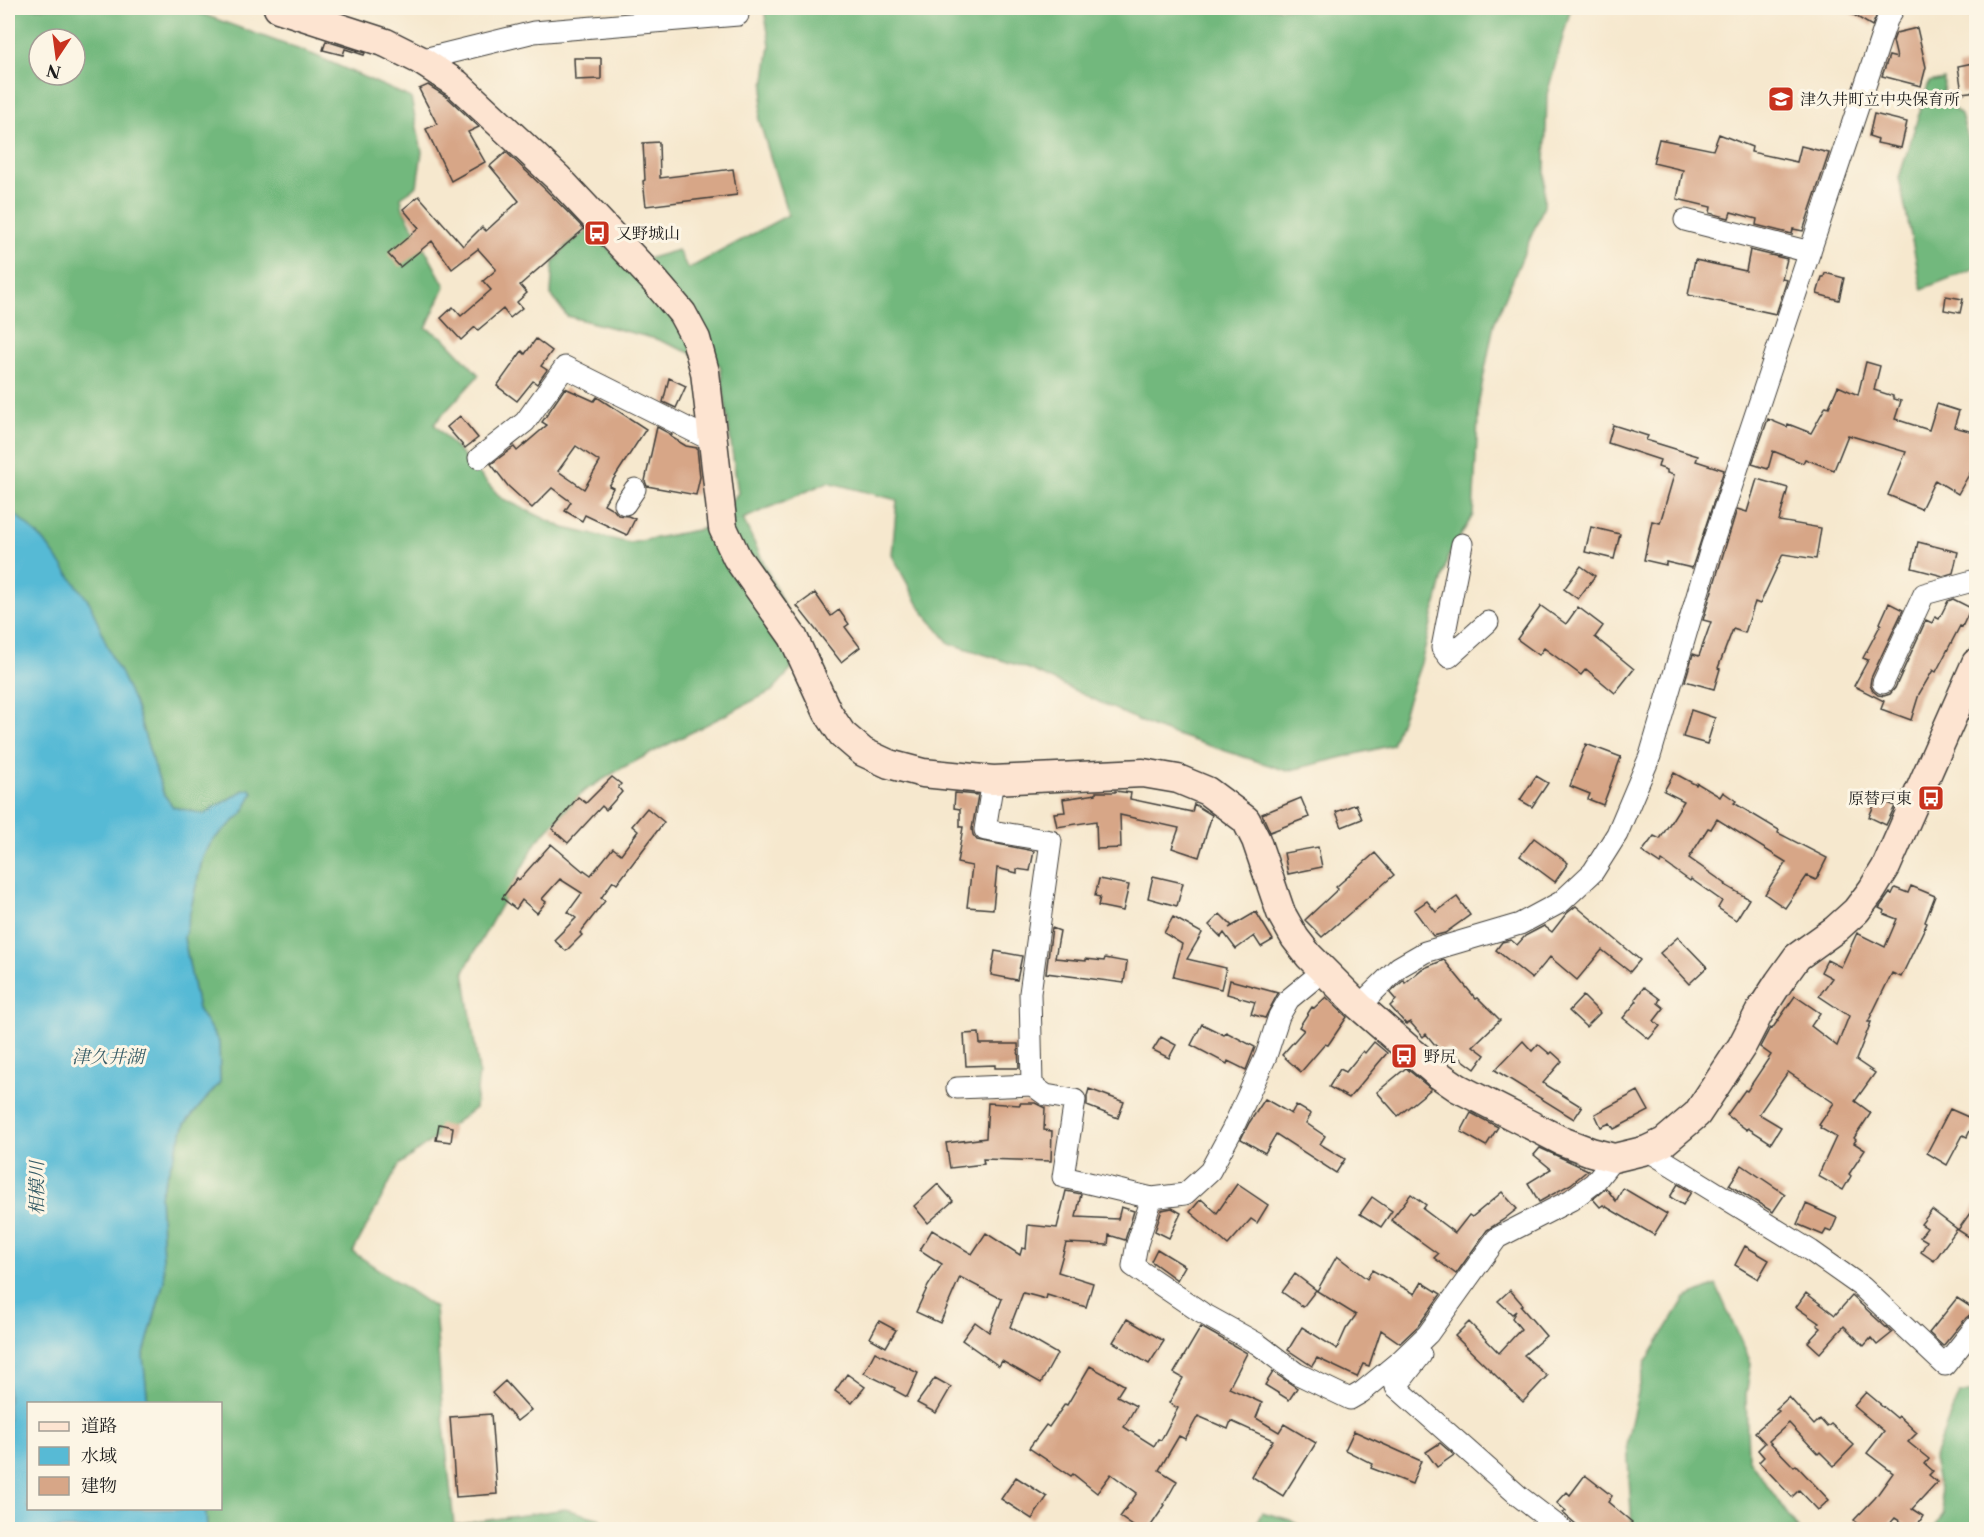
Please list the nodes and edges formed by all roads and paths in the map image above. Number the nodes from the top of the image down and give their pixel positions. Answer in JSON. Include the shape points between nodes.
{"nodes":[{"id":1,"x":278,"y":8,"type":"edge"},
{"id":2,"x":1894,"y":8,"type":"edge"},
{"id":3,"x":738,"y":15,"type":"dead end"},
{"id":4,"x":332,"y":16,"type":"edge"},
{"id":5,"x":420,"y":60,"type":"junction"},
{"id":6,"x":1685,"y":220,"type":"dead end"},
{"id":7,"x":1810,"y":252,"type":"junction"},
{"id":8,"x":713,"y":441,"type":"junction"},
{"id":9,"x":479,"y":458,"type":"dead end"},
{"id":10,"x":1462,"y":544,"type":"dead end"},
{"id":11,"x":1977,"y":580,"type":"edge"},
{"id":12,"x":1488,"y":622,"type":"dead end"},
{"id":13,"x":1977,"y":663,"type":"edge"},
{"id":14,"x":1883,"y":683,"type":"dead end"},
{"id":15,"x":993,"y":780,"type":"junction"},
{"id":16,"x":1323,"y":970,"type":"junction"},
{"id":17,"x":1359,"y":1006,"type":"junction"},
{"id":18,"x":1032,"y":1085,"type":"junction"},
{"id":19,"x":957,"y":1088,"type":"dead end"},
{"id":20,"x":1647,"y":1150,"type":"junction"},
{"id":21,"x":1614,"y":1158,"type":"junction"},
{"id":22,"x":1152,"y":1198,"type":"junction"},
{"id":23,"x":1977,"y":1326,"type":"edge"},
{"id":24,"x":1428,"y":1335,"type":"junction"},
{"id":25,"x":1563,"y":1530,"type":"edge"}],
"edges":[{"from":1,"to":4,"type":"street"},
{"from":2,"to":7,"type":"street"},
{"from":3,"to":5,"type":"street","via":[[534,32]]},
{"from":4,"to":5,"type":"street"},
{"from":5,"to":8,"type":"street","via":[[457,84],[558,178],[682,313],[696,339],[705,372]]},
{"from":6,"to":7,"type":"street"},
{"from":7,"to":17,"type":"street","via":[[1712,545],[1650,756],[1617,834],[1593,872],[1561,902],[1520,924],[1425,952],[1399,967]]},
{"from":8,"to":9,"type":"street","via":[[565,367],[525,422]]},
{"from":8,"to":15,"type":"street","via":[[723,528],[737,558],[793,637],[828,713],[842,734],[863,752],[889,764],[923,773]]},
{"from":10,"to":12,"type":"street","via":[[1442,648],[1449,657]]},
{"from":11,"to":14,"type":"street","via":[[1924,594]]},
{"from":13,"to":20,"type":"street","via":[[1886,867],[1872,890],[1836,929],[1797,957],[1697,1114],[1664,1142]]},
{"from":15,"to":16,"type":"street","via":[[1143,773],[1178,779],[1207,791],[1245,820],[1256,840],[1281,913],[1295,938]]},
{"from":15,"to":18,"type":"street","via":[[986,830],[1051,841],[1030,993]]},
{"from":16,"to":17,"type":"street"},
{"from":16,"to":22,"type":"street","via":[[1289,999],[1210,1171],[1185,1194]]},
{"from":17,"to":21,"type":"street","via":[[1458,1088],[1562,1141]]},
{"from":18,"to":19,"type":"street"},
{"from":18,"to":22,"type":"street","via":[[1046,1095],[1075,1100],[1063,1177]]},
{"from":20,"to":21,"type":"street"},
{"from":20,"to":23,"type":"street","via":[[1862,1287],[1945,1365]]},
{"from":21,"to":24,"type":"street","via":[[1594,1183],[1571,1200],[1497,1238]]},
{"from":22,"to":24,"type":"street","via":[[1133,1266],[1202,1313],[1258,1344],[1296,1373],[1350,1399]]},
{"from":24,"to":25,"type":"street","via":[[1421,1355],[1396,1387]]}]}
